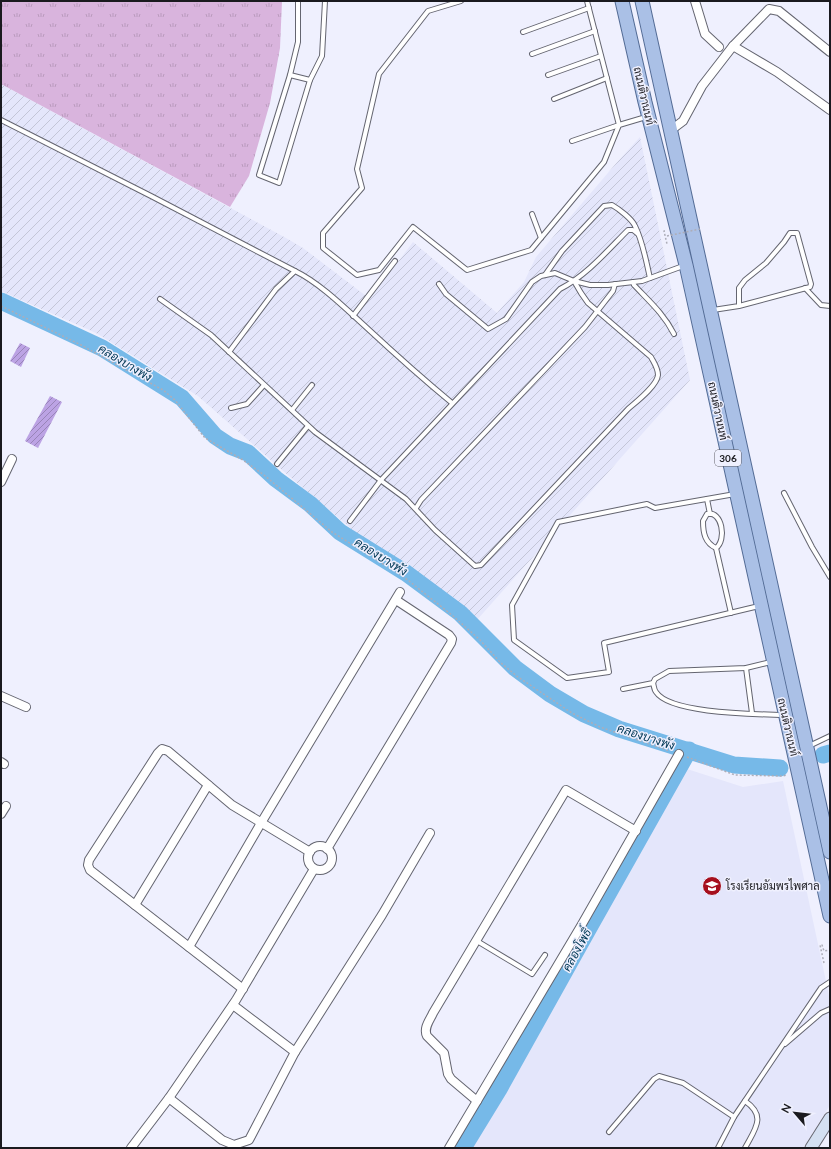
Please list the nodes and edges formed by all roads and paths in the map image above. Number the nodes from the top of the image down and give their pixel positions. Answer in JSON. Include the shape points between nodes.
{"nodes":[{"id":1,"x":298,"y":1,"type":"edge"},
{"id":2,"x":325,"y":1,"type":"edge"},
{"id":3,"x":461,"y":1,"type":"edge"},
{"id":4,"x":587,"y":1,"type":"edge"},
{"id":5,"x":622,"y":1,"type":"edge"},
{"id":6,"x":642,"y":1,"type":"edge"},
{"id":7,"x":695,"y":1,"type":"edge"},
{"id":8,"x":589,"y":8,"type":"junction"},
{"id":9,"x":595,"y":31,"type":"junction"},
{"id":10,"x":523,"y":32,"type":"dead end"},
{"id":11,"x":733,"y":46,"type":"junction"},
{"id":12,"x":719,"y":47,"type":"dead end"},
{"id":13,"x":830,"y":52,"type":"edge"},
{"id":14,"x":532,"y":54,"type":"dead end"},
{"id":15,"x":601,"y":56,"type":"junction"},
{"id":16,"x":290,"y":75,"type":"junction"},
{"id":17,"x":548,"y":75,"type":"dead end"},
{"id":18,"x":607,"y":78,"type":"junction"},
{"id":19,"x":310,"y":80,"type":"junction"},
{"id":20,"x":554,"y":99,"type":"dead end"},
{"id":21,"x":830,"y":110,"type":"edge"},
{"id":22,"x":648,"y":116,"type":"junction"},
{"id":23,"x":1,"y":120,"type":"edge"},
{"id":24,"x":619,"y":125,"type":"junction"},
{"id":25,"x":671,"y":130,"type":"junction"},
{"id":26,"x":572,"y":141,"type":"dead end"},
{"id":27,"x":532,"y":214,"type":"dead end"},
{"id":28,"x":700,"y":229,"type":"dead end"},
{"id":29,"x":638,"y":234,"type":"junction"},
{"id":30,"x":541,"y":238,"type":"junction"},
{"id":31,"x":668,"y":244,"type":"dead end"},
{"id":32,"x":395,"y":261,"type":"dead end"},
{"id":33,"x":686,"y":269,"type":"junction"},
{"id":34,"x":295,"y":271,"type":"junction"},
{"id":35,"x":701,"y":271,"type":"junction"},
{"id":36,"x":544,"y":276,"type":"junction"},
{"id":37,"x":650,"y":278,"type":"junction"},
{"id":38,"x":574,"y":281,"type":"junction"},
{"id":39,"x":633,"y":282,"type":"junction"},
{"id":40,"x":439,"y":284,"type":"dead end"},
{"id":41,"x":615,"y":284,"type":"junction"},
{"id":42,"x":805,"y":288,"type":"junction"},
{"id":43,"x":160,"y":299,"type":"dead end"},
{"id":44,"x":1,"y":306,"type":"edge"},
{"id":45,"x":739,"y":306,"type":"junction"},
{"id":46,"x":830,"y":306,"type":"edge"},
{"id":47,"x":710,"y":310,"type":"junction"},
{"id":48,"x":597,"y":312,"type":"junction"},
{"id":49,"x":353,"y":316,"type":"junction"},
{"id":50,"x":674,"y":334,"type":"dead end"},
{"id":51,"x":229,"y":352,"type":"junction"},
{"id":52,"x":264,"y":385,"type":"junction"},
{"id":53,"x":312,"y":385,"type":"dead end"},
{"id":54,"x":452,"y":403,"type":"junction"},
{"id":55,"x":231,"y":408,"type":"dead end"},
{"id":56,"x":292,"y":410,"type":"junction"},
{"id":57,"x":308,"y":426,"type":"junction"},
{"id":58,"x":12,"y":459,"type":"dead end"},
{"id":59,"x":277,"y":464,"type":"dead end"},
{"id":60,"x":381,"y":480,"type":"junction"},
{"id":61,"x":1,"y":482,"type":"edge"},
{"id":62,"x":784,"y":493,"type":"dead end"},
{"id":63,"x":736,"y":494,"type":"junction"},
{"id":64,"x":707,"y":499,"type":"junction"},
{"id":65,"x":416,"y":508,"type":"junction"},
{"id":66,"x":710,"y":514,"type":"junction"},
{"id":67,"x":350,"y":521,"type":"dead end"},
{"id":68,"x":716,"y":548,"type":"junction"},
{"id":69,"x":830,"y":577,"type":"edge"},
{"id":70,"x":400,"y":592,"type":"dead end"},
{"id":71,"x":396,"y":600,"type":"junction"},
{"id":72,"x":761,"y":606,"type":"junction"},
{"id":73,"x":731,"y":613,"type":"junction"},
{"id":74,"x":774,"y":662,"type":"junction"},
{"id":75,"x":746,"y":668,"type":"junction"},
{"id":76,"x":653,"y":683,"type":"junction"},
{"id":77,"x":623,"y":689,"type":"dead end"},
{"id":78,"x":1,"y":696,"type":"edge"},
{"id":79,"x":26,"y":707,"type":"dead end"},
{"id":80,"x":752,"y":713,"type":"junction"},
{"id":81,"x":785,"y":715,"type":"junction"},
{"id":82,"x":830,"y":736,"type":"edge"},
{"id":83,"x":807,"y":747,"type":"junction"},
{"id":84,"x":679,"y":754,"type":"joint"},
{"id":85,"x":692,"y":759,"type":"dead end"},
{"id":86,"x":798,"y":772,"type":"junction"},
{"id":87,"x":208,"y":785,"type":"junction"},
{"id":88,"x":6,"y":806,"type":"dead end"},
{"id":89,"x":1,"y":814,"type":"edge"},
{"id":90,"x":261,"y":823,"type":"junction"},
{"id":91,"x":636,"y":831,"type":"junction"},
{"id":92,"x":430,"y":833,"type":"dead end"},
{"id":93,"x":327,"y":849,"type":"junction"},
{"id":94,"x":310,"y":852,"type":"junction"},
{"id":95,"x":830,"y":852,"type":"edge"},
{"id":96,"x":314,"y":869,"type":"junction"},
{"id":97,"x":135,"y":905,"type":"junction"},
{"id":98,"x":830,"y":916,"type":"edge"},
{"id":99,"x":477,"y":941,"type":"junction"},
{"id":100,"x":189,"y":947,"type":"junction"},
{"id":101,"x":830,"y":950,"type":"edge"},
{"id":102,"x":545,"y":954,"type":"dead end"},
{"id":103,"x":824,"y":963,"type":"dead end"},
{"id":104,"x":830,"y":982,"type":"edge"},
{"id":105,"x":243,"y":989,"type":"junction"},
{"id":106,"x":233,"y":1005,"type":"junction"},
{"id":107,"x":830,"y":1009,"type":"edge"},
{"id":108,"x":779,"y":1049,"type":"junction"},
{"id":109,"x":295,"y":1052,"type":"junction"},
{"id":110,"x":170,"y":1098,"type":"junction"},
{"id":111,"x":477,"y":1100,"type":"junction"},
{"id":112,"x":745,"y":1101,"type":"junction"},
{"id":113,"x":734,"y":1117,"type":"junction"},
{"id":114,"x":830,"y":1118,"type":"edge"},
{"id":115,"x":609,"y":1132,"type":"dead end"},
{"id":116,"x":237,"y":1146,"type":"edge"},
{"id":117,"x":131,"y":1148,"type":"edge"},
{"id":118,"x":449,"y":1148,"type":"edge"},
{"id":119,"x":718,"y":1148,"type":"edge"},
{"id":120,"x":745,"y":1148,"type":"edge"},
{"id":121,"x":811,"y":1148,"type":"edge"}],
"edges":[{"from":1,"to":16,"type":"lane","via":[[298,42]]},
{"from":2,"to":19,"type":"lane","via":[[322,56]]},
{"from":3,"to":30,"type":"lane","via":[[428,11],[380,74],[357,169],[362,188],[323,233],[323,248],[357,275],[379,270],[413,226],[467,270],[531,250]]},
{"from":4,"to":8,"type":"lane"},
{"from":5,"to":22,"type":"main road","name":"ถนนติวานนท์","number":"306"},
{"from":6,"to":25,"type":"main road","name":"ถนนติวานนท์","number":"306"},
{"from":7,"to":12,"type":"street","via":[[705,34]]},
{"from":8,"to":9,"type":"lane"},
{"from":8,"to":10,"type":"lane"},
{"from":9,"to":14,"type":"lane"},
{"from":9,"to":15,"type":"lane"},
{"from":11,"to":13,"type":"street","via":[[769,9],[779,11]]},
{"from":11,"to":21,"type":"street","via":[[777,72]]},
{"from":11,"to":25,"type":"street","via":[[702,86],[683,121]]},
{"from":15,"to":17,"type":"lane"},
{"from":15,"to":18,"type":"lane"},
{"from":16,"to":19,"type":"lane"},
{"from":16,"to":19,"type":"lane","via":[[259,175],[279,183]]},
{"from":18,"to":20,"type":"lane"},
{"from":18,"to":24,"type":"lane"},
{"from":22,"to":24,"type":"lane"},
{"from":22,"to":33,"type":"main road","name":"ถนนติวานนท์","number":"306"},
{"from":23,"to":34,"type":"lane"},
{"from":24,"to":26,"type":"lane"},
{"from":24,"to":30,"type":"lane","via":[[604,162]]},
{"from":25,"to":35,"type":"main road","name":"ถนนติวานนท์","number":"306"},
{"from":27,"to":30,"type":"lane"},
{"from":28,"to":31,"type":"path","bridge":true,"via":[[667,236],[664,231]]},
{"from":29,"to":36,"type":"lane","via":[[635,225],[618,208],[612,205],[604,206],[562,251]]},
{"from":29,"to":37,"type":"lane"},
{"from":29,"to":38,"type":"lane","via":[[628,230]]},
{"from":32,"to":49,"type":"lane"},
{"from":33,"to":35,"type":"main road"},
{"from":33,"to":37,"type":"lane"},
{"from":33,"to":63,"type":"main road","name":"ถนนติวานนท์","number":"306"},
{"from":34,"to":49,"type":"lane","via":[[305,276]]},
{"from":34,"to":51,"type":"lane","via":[[276,289]]},
{"from":35,"to":47,"type":"main road","name":"ถนนติวานนท์","number":"306"},
{"from":36,"to":38,"type":"lane","via":[[555,273]]},
{"from":36,"to":40,"type":"lane","via":[[532,282],[506,319],[488,329],[446,294]]},
{"from":37,"to":39,"type":"lane"},
{"from":38,"to":41,"type":"lane","via":[[590,285]]},
{"from":38,"to":48,"type":"lane"},
{"from":38,"to":54,"type":"lane","via":[[560,289]]},
{"from":39,"to":41,"type":"lane"},
{"from":39,"to":50,"type":"lane","via":[[669,322]]},
{"from":41,"to":48,"type":"lane","via":[[613,291]]},
{"from":42,"to":45,"type":"lane"},
{"from":42,"to":45,"type":"lane","via":[[811,284],[798,234],[792,232],[766,263],[739,288]]},
{"from":42,"to":46,"type":"lane","via":[[821,305]]},
{"from":43,"to":51,"type":"lane","via":[[211,335]]},
{"from":44,"to":84,"type":"path","via":[[81,344],[163,390],[175,400],[205,438],[264,475],[332,532],[404,577],[464,625],[524,681],[572,713],[600,727]]},
{"from":45,"to":47,"type":"lane"},
{"from":47,"to":83,"type":"main road","name":"ถนนติวานนท์","number":"306"},
{"from":48,"to":65,"type":"lane","via":[[586,327]]},
{"from":48,"to":65,"type":"lane","via":[[651,357],[658,376],[653,385],[481,565],[475,566]]},
{"from":49,"to":54,"type":"lane"},
{"from":51,"to":52,"type":"lane"},
{"from":52,"to":55,"type":"lane","via":[[247,404]]},
{"from":52,"to":56,"type":"lane"},
{"from":53,"to":56,"type":"lane"},
{"from":54,"to":60,"type":"lane"},
{"from":56,"to":57,"type":"lane"},
{"from":57,"to":59,"type":"lane"},
{"from":57,"to":60,"type":"lane"},
{"from":58,"to":61,"type":"street"},
{"from":60,"to":65,"type":"lane"},
{"from":60,"to":67,"type":"lane"},
{"from":62,"to":69,"type":"lane"},
{"from":63,"to":64,"type":"lane"},
{"from":63,"to":72,"type":"main road","name":"ถนนติวานนท์","number":"306"},
{"from":64,"to":66,"type":"lane"},
{"from":64,"to":73,"type":"lane","via":[[655,508],[647,504],[558,522],[512,605],[514,640],[567,678],[609,672],[604,643]]},
{"from":66,"to":68,"type":"lane","via":[[719,519],[722,538]]},
{"from":66,"to":68,"type":"lane","via":[[702,521],[708,544]]},
{"from":68,"to":73,"type":"lane"},
{"from":70,"to":71,"type":"street"},
{"from":71,"to":90,"type":"street"},
{"from":71,"to":93,"type":"street","via":[[449,635],[452,639],[451,644]]},
{"from":72,"to":73,"type":"lane"},
{"from":72,"to":74,"type":"main road","name":"ถนนติวานนท์","number":"306"},
{"from":74,"to":75,"type":"lane"},
{"from":74,"to":81,"type":"main road","name":"ถนนติวานนท์","number":"306"},
{"from":75,"to":76,"type":"lane","via":[[669,671]]},
{"from":75,"to":80,"type":"lane"},
{"from":76,"to":77,"type":"lane"},
{"from":76,"to":80,"type":"lane","via":[[656,692],[675,704],[718,712]]},
{"from":78,"to":79,"type":"street"},
{"from":80,"to":81,"type":"lane"},
{"from":81,"to":86,"type":"main road","name":"ถนนติวานนท์","number":"306"},
{"from":82,"to":83,"type":"lane"},
{"from":83,"to":95,"type":"main road","name":"ถนนติวานนท์","number":"306"},
{"from":84,"to":91,"type":"street"},
{"from":85,"to":86,"type":"path","via":[[735,775],[782,776]]},
{"from":86,"to":98,"type":"main road","name":"ถนนติวานนท์","number":"306"},
{"from":87,"to":90,"type":"street","via":[[232,805]]},
{"from":87,"to":97,"type":"street"},
{"from":87,"to":97,"type":"street","via":[[168,751],[162,749],[89,860],[90,870]]},
{"from":88,"to":89,"type":"street"},
{"from":90,"to":94,"type":"street"},
{"from":90,"to":100,"type":"street"},
{"from":91,"to":99,"type":"street","via":[[566,790]]},
{"from":91,"to":111,"type":"street"},
{"from":92,"to":109,"type":"street","via":[[382,915]]},
{"from":93,"to":94,"type":"street","via":[[318,847]]},
{"from":93,"to":96,"type":"street","via":[[332,856],[330,865],[323,870]]},
{"from":94,"to":96,"type":"street","via":[[309,861]]},
{"from":96,"to":105,"type":"street"},
{"from":97,"to":100,"type":"street"},
{"from":99,"to":102,"type":"lane","via":[[532,974]]},
{"from":99,"to":111,"type":"street","via":[[434,1013],[425,1033],[444,1053],[451,1079]]},
{"from":100,"to":105,"type":"street"},
{"from":101,"to":103,"type":"path","via":[[824,951],[820,945]]},
{"from":104,"to":108,"type":"lane","via":[[821,988]]},
{"from":105,"to":106,"type":"street"},
{"from":106,"to":109,"type":"street"},
{"from":106,"to":110,"type":"street"},
{"from":107,"to":108,"type":"lane","via":[[821,1013]]},
{"from":108,"to":112,"type":"lane"},
{"from":109,"to":116,"type":"street","via":[[249,1140]]},
{"from":110,"to":116,"type":"street","via":[[222,1140]]},
{"from":110,"to":117,"type":"street"},
{"from":111,"to":118,"type":"street"},
{"from":112,"to":113,"type":"lane"},
{"from":112,"to":120,"type":"lane","via":[[753,1106],[757,1119],[756,1128]]},
{"from":113,"to":115,"type":"lane","via":[[683,1083],[659,1076]]},
{"from":113,"to":119,"type":"lane"},
{"from":114,"to":121,"type":"street"}]}
